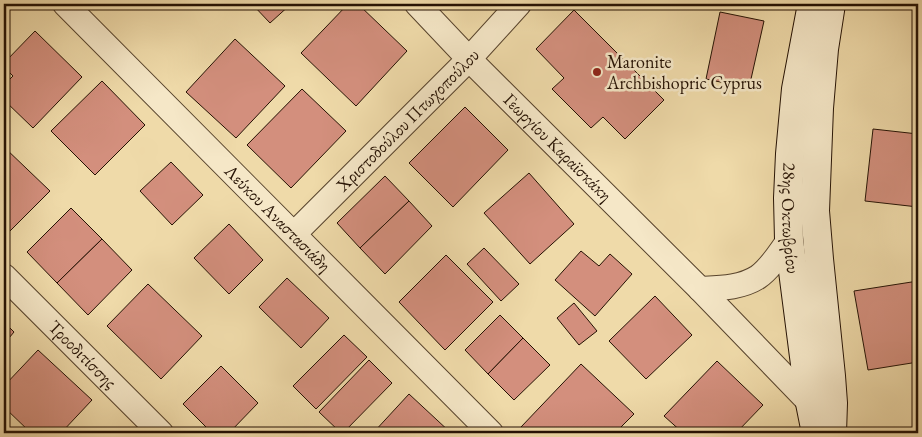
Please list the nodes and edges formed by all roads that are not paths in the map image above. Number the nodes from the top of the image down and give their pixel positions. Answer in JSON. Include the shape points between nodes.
{"nodes":[{"id":1,"x":66,"y":4,"type":"edge"},
{"id":2,"x":417,"y":4,"type":"edge"},
{"id":3,"x":519,"y":4,"type":"edge"},
{"id":4,"x":812,"y":4,"type":"edge"},
{"id":5,"x":831,"y":4,"type":"edge"},
{"id":6,"x":469,"y":59,"type":"junction"},
{"id":7,"x":294,"y":234,"type":"junction"},
{"id":8,"x":789,"y":240,"type":"junction"},
{"id":9,"x":4,"y":276,"type":"edge"},
{"id":10,"x":700,"y":289,"type":"junction"},
{"id":11,"x":810,"y":403,"type":"junction"},
{"id":12,"x":161,"y":433,"type":"edge"},
{"id":13,"x":491,"y":433,"type":"edge"},
{"id":14,"x":816,"y":433,"type":"edge"},
{"id":15,"x":832,"y":433,"type":"edge"}],
"edges":[{"from":1,"to":7,"type":"street","name":"Λεύκου Αναστασιάδη"},
{"from":2,"to":6,"type":"street","name":"Γεωργίου Καραϊσκάκη"},
{"from":3,"to":6,"type":"street","name":"Χριστοδούλου Πτωχοπούλου"},
{"from":4,"to":8,"type":"street","name":"28ης Οκτωβρίου","via":[[796,89],[790,154]]},
{"from":5,"to":15,"type":"street","name":"28ης Οκτωβρίου","via":[[819,98],[815,210],[831,376]]},
{"from":6,"to":7,"type":"street","name":"Χριστοδούλου Πτωχοπούλου"},
{"from":6,"to":10,"type":"street","name":"Γεωργίου Καραϊσκάκη"},
{"from":7,"to":13,"type":"street","name":"Λεύκου Αναστασιάδη"},
{"from":8,"to":10,"type":"street","via":[[759,276],[732,287]]},
{"from":8,"to":11,"type":"street","name":"28ης Οκτωβρίου"},
{"from":9,"to":12,"type":"street","name":"Τροοδιτίσσης"},
{"from":10,"to":11,"type":"street","name":"Γεωργίου Καραϊσκάκη"},
{"from":11,"to":14,"type":"street","name":"28ης Οκτωβρίου"}]}
